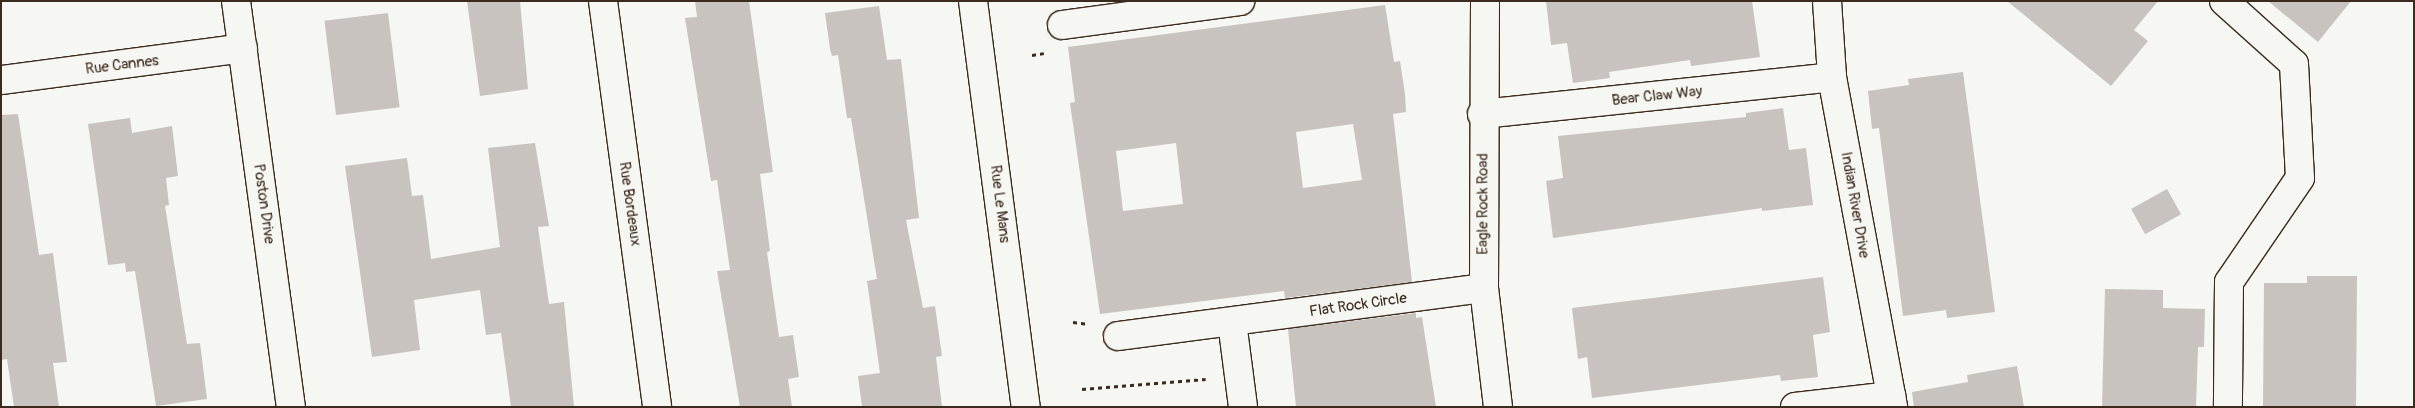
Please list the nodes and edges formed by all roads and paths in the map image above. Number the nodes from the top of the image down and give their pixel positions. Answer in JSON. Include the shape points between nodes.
{"nodes":[{"id":1,"x":236,"y":1,"type":"edge"},
{"id":2,"x":603,"y":1,"type":"edge"},
{"id":3,"x":973,"y":1,"type":"edge"},
{"id":4,"x":1240,"y":1,"type":"edge"},
{"id":5,"x":1485,"y":1,"type":"edge"},
{"id":6,"x":1826,"y":1,"type":"edge"},
{"id":7,"x":2224,"y":1,"type":"edge"},
{"id":8,"x":1189,"y":4,"type":"edge"},
{"id":9,"x":1062,"y":25,"type":"dead end"},
{"id":10,"x":243,"y":48,"type":"junction"},
{"id":11,"x":1832,"y":77,"type":"junction"},
{"id":12,"x":1,"y":80,"type":"edge"},
{"id":13,"x":1482,"y":114,"type":"junction"},
{"id":14,"x":1484,"y":288,"type":"junction"},
{"id":15,"x":1232,"y":322,"type":"junction"},
{"id":16,"x":1118,"y":336,"type":"dead end"},
{"id":17,"x":1239,"y":377,"type":"junction"},
{"id":18,"x":1082,"y":389,"type":"dead end"},
{"id":19,"x":1892,"y":401,"type":"edge"},
{"id":20,"x":291,"y":407,"type":"edge"},
{"id":21,"x":657,"y":407,"type":"edge"},
{"id":22,"x":1026,"y":407,"type":"edge"},
{"id":23,"x":1243,"y":407,"type":"edge"},
{"id":24,"x":1498,"y":407,"type":"edge"},
{"id":25,"x":1795,"y":407,"type":"edge"},
{"id":26,"x":2228,"y":407,"type":"edge"}],
"edges":[{"from":1,"to":10,"type":"street","name":"Poston Drive"},
{"from":2,"to":21,"type":"street","name":"Rue Bordeaux"},
{"from":3,"to":22,"type":"street","name":"Rue Le Mans"},
{"from":4,"to":8,"type":"street"},
{"from":5,"to":13,"type":"street","name":"Eagle Rock Road"},
{"from":6,"to":11,"type":"street","name":"Indian River Drive"},
{"from":7,"to":26,"type":"street","via":[[2294,64],[2300,178],[2230,282]]},
{"from":8,"to":9,"type":"street"},
{"from":10,"to":12,"type":"street","name":"Rue Cannes"},
{"from":10,"to":20,"type":"street","name":"Poston Drive"},
{"from":11,"to":13,"type":"street","name":"Bear Claw Way"},
{"from":11,"to":19,"type":"street","name":"Indian River Drive"},
{"from":13,"to":14,"type":"street","name":"Eagle Rock Road"},
{"from":14,"to":15,"type":"street","name":"Flat Rock Circle"},
{"from":14,"to":24,"type":"street","name":"Eagle Rock Road"},
{"from":15,"to":16,"type":"street","name":"Flat Rock Circle"},
{"from":15,"to":17,"type":"street"},
{"from":17,"to":18,"type":"path"},
{"from":17,"to":23,"type":"street"},
{"from":19,"to":25,"type":"street"}]}
